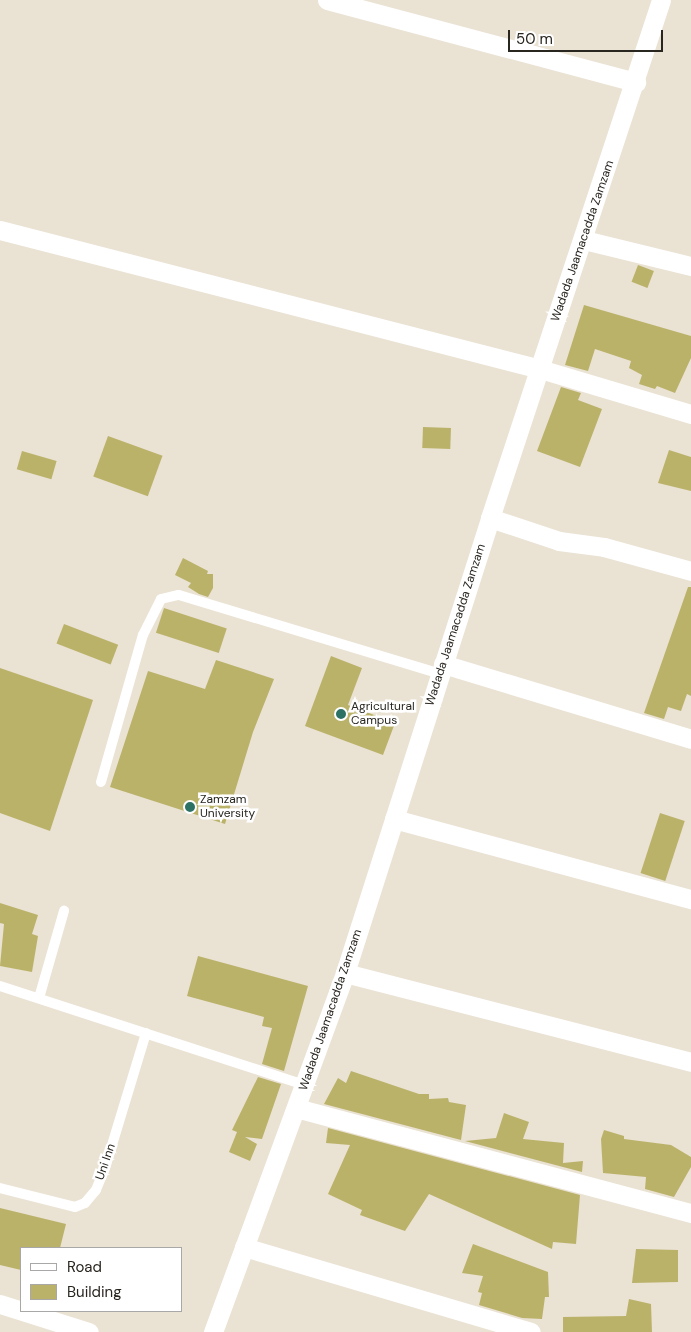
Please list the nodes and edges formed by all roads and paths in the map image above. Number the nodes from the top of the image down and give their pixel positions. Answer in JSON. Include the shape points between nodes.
{"nodes":[{"id":1,"x":327,"y":0,"type":"edge"},
{"id":2,"x":662,"y":0,"type":"edge"},
{"id":3,"x":636,"y":82,"type":"junction"},
{"id":4,"x":0,"y":230,"type":"edge"},
{"id":5,"x":584,"y":240,"type":"junction"},
{"id":6,"x":691,"y":266,"type":"edge"},
{"id":7,"x":540,"y":369,"type":"junction"},
{"id":8,"x":691,"y":414,"type":"edge"},
{"id":9,"x":490,"y":518,"type":"junction"},
{"id":10,"x":691,"y":571,"type":"edge"},
{"id":11,"x":442,"y":669,"type":"junction"},
{"id":12,"x":691,"y":739,"type":"edge"},
{"id":13,"x":102,"y":782,"type":"dead end"},
{"id":14,"x":394,"y":819,"type":"junction"},
{"id":15,"x":691,"y":898,"type":"edge"},
{"id":16,"x":64,"y":911,"type":"dead end"},
{"id":17,"x":344,"y":973,"type":"junction"},
{"id":18,"x":0,"y":986,"type":"edge"},
{"id":19,"x":39,"y":998,"type":"junction"},
{"id":20,"x":146,"y":1033,"type":"junction"},
{"id":21,"x":691,"y":1062,"type":"edge"},
{"id":22,"x":306,"y":1085,"type":"junction"},
{"id":23,"x":296,"y":1108,"type":"junction"},
{"id":24,"x":0,"y":1188,"type":"edge"},
{"id":25,"x":691,"y":1213,"type":"edge"},
{"id":26,"x":244,"y":1247,"type":"junction"},
{"id":27,"x":0,"y":1304,"type":"edge"},
{"id":28,"x":20,"y":1310,"type":"edge"},
{"id":29,"x":25,"y":1312,"type":"edge"},
{"id":30,"x":89,"y":1332,"type":"edge"},
{"id":31,"x":213,"y":1332,"type":"edge"},
{"id":32,"x":531,"y":1332,"type":"edge"}],
"edges":[{"from":1,"to":3,"type":"street"},
{"from":2,"to":3,"type":"street","name":"Wadada Jaamacadda Zamzam"},
{"from":3,"to":5,"type":"street","name":"Wadada Jaamacadda Zamzam"},
{"from":4,"to":7,"type":"street"},
{"from":5,"to":6,"type":"street"},
{"from":5,"to":7,"type":"street","name":"Wadada Jaamacadda Zamzam"},
{"from":7,"to":8,"type":"street"},
{"from":7,"to":9,"type":"street","name":"Wadada Jaamacadda Zamzam"},
{"from":9,"to":10,"type":"street","via":[[559,541],[604,548]]},
{"from":9,"to":11,"type":"street","name":"Wadada Jaamacadda Zamzam"},
{"from":11,"to":12,"type":"street"},
{"from":11,"to":13,"type":"lane","via":[[179,595],[161,599],[143,635]]},
{"from":11,"to":14,"type":"street","name":"Wadada Jaamacadda Zamzam"},
{"from":14,"to":15,"type":"street"},
{"from":14,"to":17,"type":"street","name":"Wadada Jaamacadda Zamzam"},
{"from":16,"to":19,"type":"lane"},
{"from":17,"to":21,"type":"street"},
{"from":17,"to":22,"type":"street","name":"Wadada Jaamacadda Zamzam"},
{"from":18,"to":19,"type":"lane"},
{"from":19,"to":20,"type":"lane"},
{"from":20,"to":22,"type":"lane"},
{"from":20,"to":24,"type":"lane","name":"Uni Inn","via":[[105,1168],[96,1190],[85,1203],[76,1207],[32,1199]]},
{"from":22,"to":23,"type":"street","name":"Wadada Jaamacadda Zamzam"},
{"from":23,"to":25,"type":"street"},
{"from":23,"to":26,"type":"street","name":"Wadada Jaamacadda Zamzam"},
{"from":26,"to":31,"type":"street","name":"Wadada Jaamacadda Zamzam"},
{"from":26,"to":32,"type":"street"},
{"from":27,"to":28,"type":"street"},
{"from":29,"to":30,"type":"street"}]}
